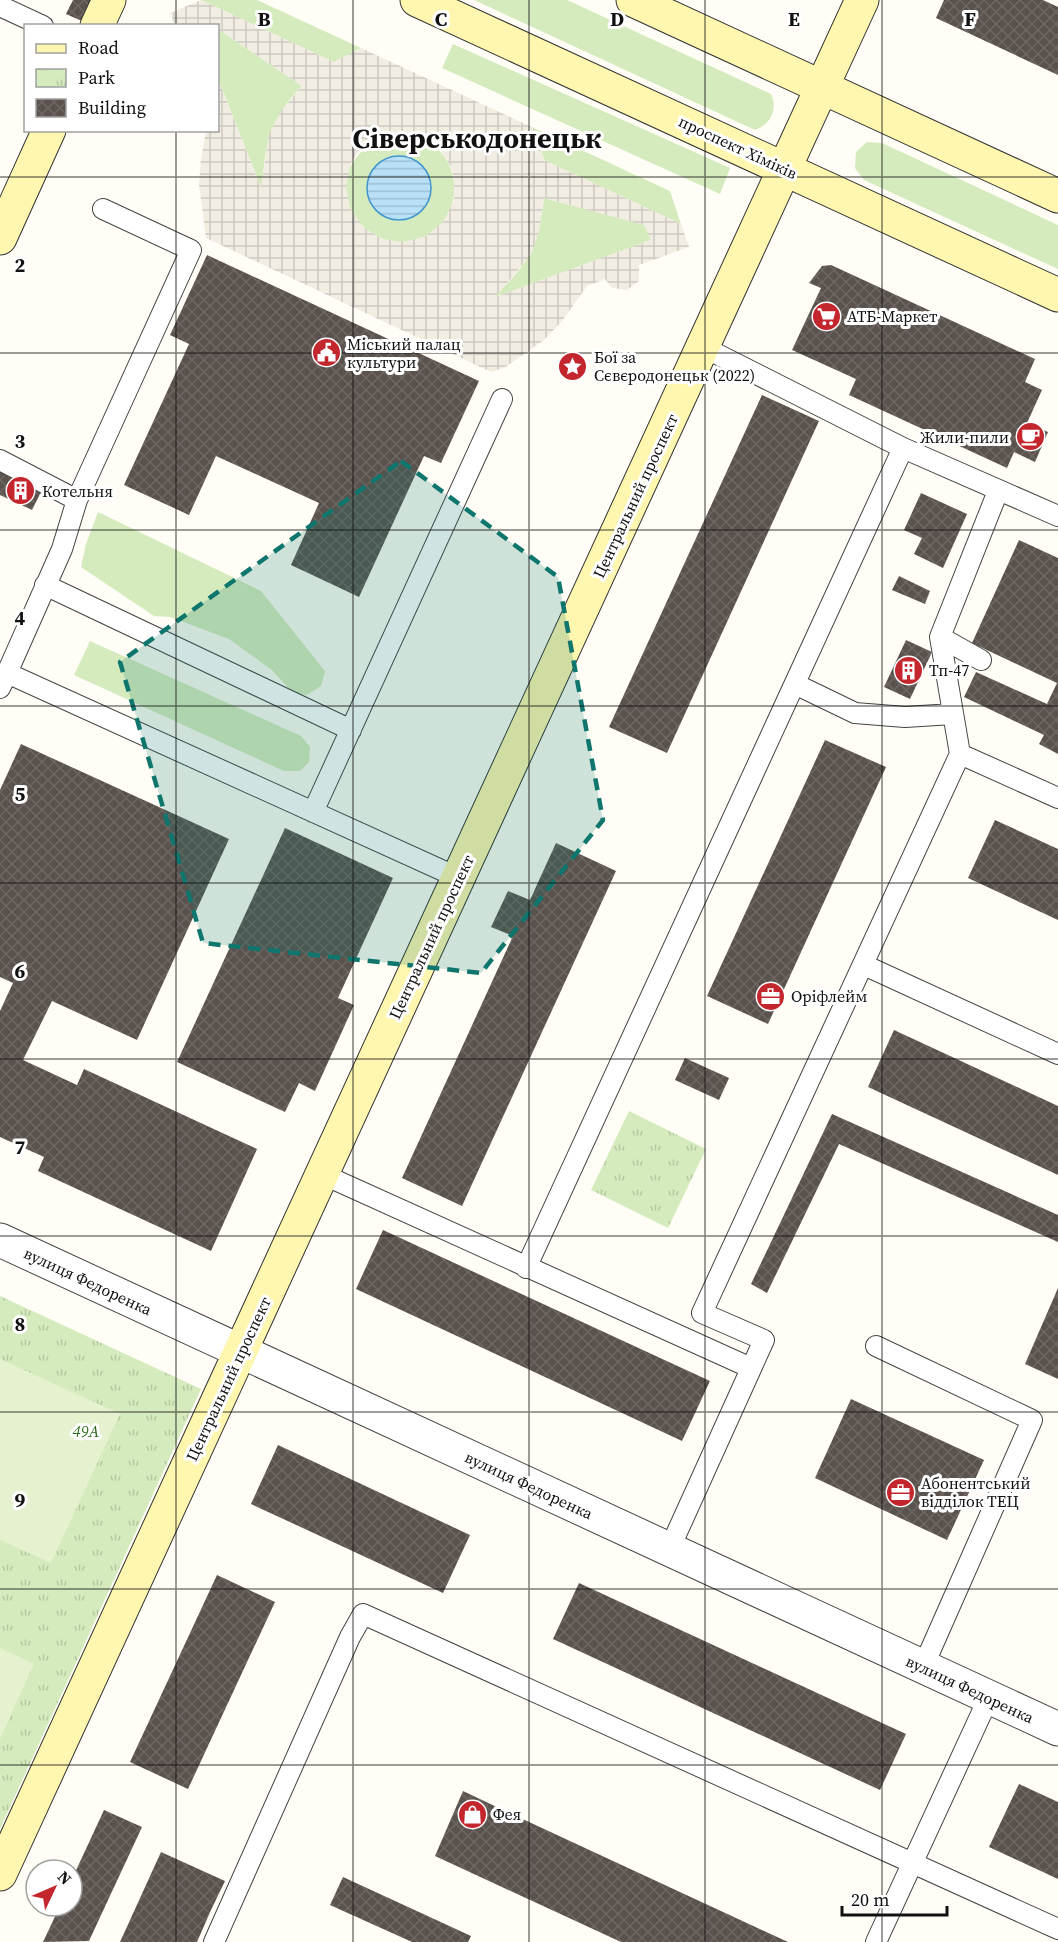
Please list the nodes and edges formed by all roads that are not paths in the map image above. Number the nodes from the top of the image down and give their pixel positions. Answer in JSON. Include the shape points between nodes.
{"nodes":[{"id":1,"x":109,"y":0,"type":"edge"},
{"id":2,"x":417,"y":0,"type":"edge"},
{"id":3,"x":633,"y":0,"type":"edge"},
{"id":4,"x":862,"y":0,"type":"edge"},
{"id":5,"x":0,"y":6,"type":"edge"},
{"id":6,"x":39,"y":24,"type":"edge"},
{"id":7,"x":98,"y":24,"type":"edge"},
{"id":8,"x":821,"y":86,"type":"junction"},
{"id":9,"x":48,"y":132,"type":"edge"},
{"id":10,"x":783,"y":169,"type":"junction"},
{"id":11,"x":1058,"y":196,"type":"edge"},
{"id":12,"x":103,"y":209,"type":"dead end"},
{"id":13,"x":0,"y":238,"type":"edge"},
{"id":14,"x":1058,"y":295,"type":"edge"},
{"id":15,"x":703,"y":347,"type":"junction"},
{"id":16,"x":502,"y":399,"type":"dead end"},
{"id":17,"x":903,"y":447,"type":"junction"},
{"id":18,"x":0,"y":460,"type":"edge"},
{"id":19,"x":998,"y":491,"type":"junction"},
{"id":20,"x":78,"y":500,"type":"junction"},
{"id":21,"x":1058,"y":516,"type":"edge"},
{"id":22,"x":45,"y":585,"type":"junction"},
{"id":23,"x":940,"y":637,"type":"junction"},
{"id":24,"x":981,"y":660,"type":"dead end"},
{"id":25,"x":3,"y":680,"type":"edge"},
{"id":26,"x":795,"y":684,"type":"junction"},
{"id":27,"x":953,"y":714,"type":"junction"},
{"id":28,"x":351,"y":730,"type":"junction"},
{"id":29,"x":960,"y":754,"type":"junction"},
{"id":30,"x":1058,"y":798,"type":"edge"},
{"id":31,"x":313,"y":812,"type":"junction"},
{"id":32,"x":459,"y":878,"type":"junction"},
{"id":33,"x":864,"y":964,"type":"junction"},
{"id":34,"x":1058,"y":1054,"type":"edge"},
{"id":35,"x":322,"y":1174,"type":"junction"},
{"id":36,"x":0,"y":1240,"type":"edge"},
{"id":37,"x":526,"y":1268,"type":"junction"},
{"id":38,"x":876,"y":1346,"type":"dead end"},
{"id":39,"x":241,"y":1351,"type":"junction"},
{"id":40,"x":751,"y":1368,"type":"junction"},
{"id":41,"x":669,"y":1550,"type":"junction"},
{"id":42,"x":922,"y":1667,"type":"junction"},
{"id":43,"x":989,"y":1697,"type":"junction"},
{"id":44,"x":1058,"y":1729,"type":"edge"},
{"id":45,"x":913,"y":1863,"type":"junction"},
{"id":46,"x":0,"y":1874,"type":"edge"},
{"id":47,"x":1058,"y":1929,"type":"edge"},
{"id":48,"x":214,"y":1942,"type":"edge"},
{"id":49,"x":876,"y":1942,"type":"edge"}],
"edges":[{"from":1,"to":7,"type":"street"},
{"from":2,"to":10,"type":"street","name":"проспект Хіміків"},
{"from":3,"to":8,"type":"street"},
{"from":4,"to":8,"type":"street","name":"Центральний проспект"},
{"from":5,"to":6,"type":"lane"},
{"from":8,"to":10,"type":"street","name":"Центральний проспект"},
{"from":8,"to":11,"type":"street"},
{"from":9,"to":13,"type":"street"},
{"from":10,"to":14,"type":"street","name":"проспект Хіміків"},
{"from":10,"to":15,"type":"street","name":"Центральний проспект"},
{"from":12,"to":20,"type":"lane","via":[[191,250]]},
{"from":15,"to":17,"type":"lane"},
{"from":15,"to":32,"type":"street","name":"Центральний проспект"},
{"from":16,"to":28,"type":"lane"},
{"from":17,"to":19,"type":"lane"},
{"from":17,"to":26,"type":"lane"},
{"from":18,"to":20,"type":"lane"},
{"from":19,"to":21,"type":"lane"},
{"from":19,"to":23,"type":"lane"},
{"from":20,"to":22,"type":"lane"},
{"from":22,"to":25,"type":"lane"},
{"from":22,"to":28,"type":"lane"},
{"from":23,"to":24,"type":"lane"},
{"from":23,"to":27,"type":"lane"},
{"from":25,"to":31,"type":"lane"},
{"from":26,"to":27,"type":"lane","via":[[855,713],[905,717]]},
{"from":26,"to":37,"type":"lane"},
{"from":27,"to":29,"type":"lane"},
{"from":28,"to":31,"type":"lane"},
{"from":29,"to":30,"type":"lane"},
{"from":29,"to":33,"type":"lane"},
{"from":31,"to":32,"type":"lane"},
{"from":32,"to":35,"type":"street","name":"Центральний проспект"},
{"from":33,"to":34,"type":"lane"},
{"from":33,"to":40,"type":"lane","via":[[702,1313],[764,1340]]},
{"from":35,"to":37,"type":"lane"},
{"from":35,"to":39,"type":"street","name":"Центральний проспект"},
{"from":36,"to":39,"type":"street","name":"вулиця Федоренка"},
{"from":37,"to":40,"type":"lane"},
{"from":38,"to":42,"type":"lane","via":[[1032,1420]]},
{"from":39,"to":41,"type":"street","name":"вулиця Федоренка"},
{"from":39,"to":46,"type":"street","name":"Центральний проспект"},
{"from":40,"to":41,"type":"lane"},
{"from":41,"to":42,"type":"street","name":"вулиця Федоренка"},
{"from":42,"to":43,"type":"street","name":"вулиця Федоренка"},
{"from":43,"to":44,"type":"street","name":"вулиця Федоренка"},
{"from":43,"to":45,"type":"lane"},
{"from":45,"to":47,"type":"lane"},
{"from":45,"to":48,"type":"lane","via":[[363,1614]]},
{"from":45,"to":49,"type":"lane"}]}
